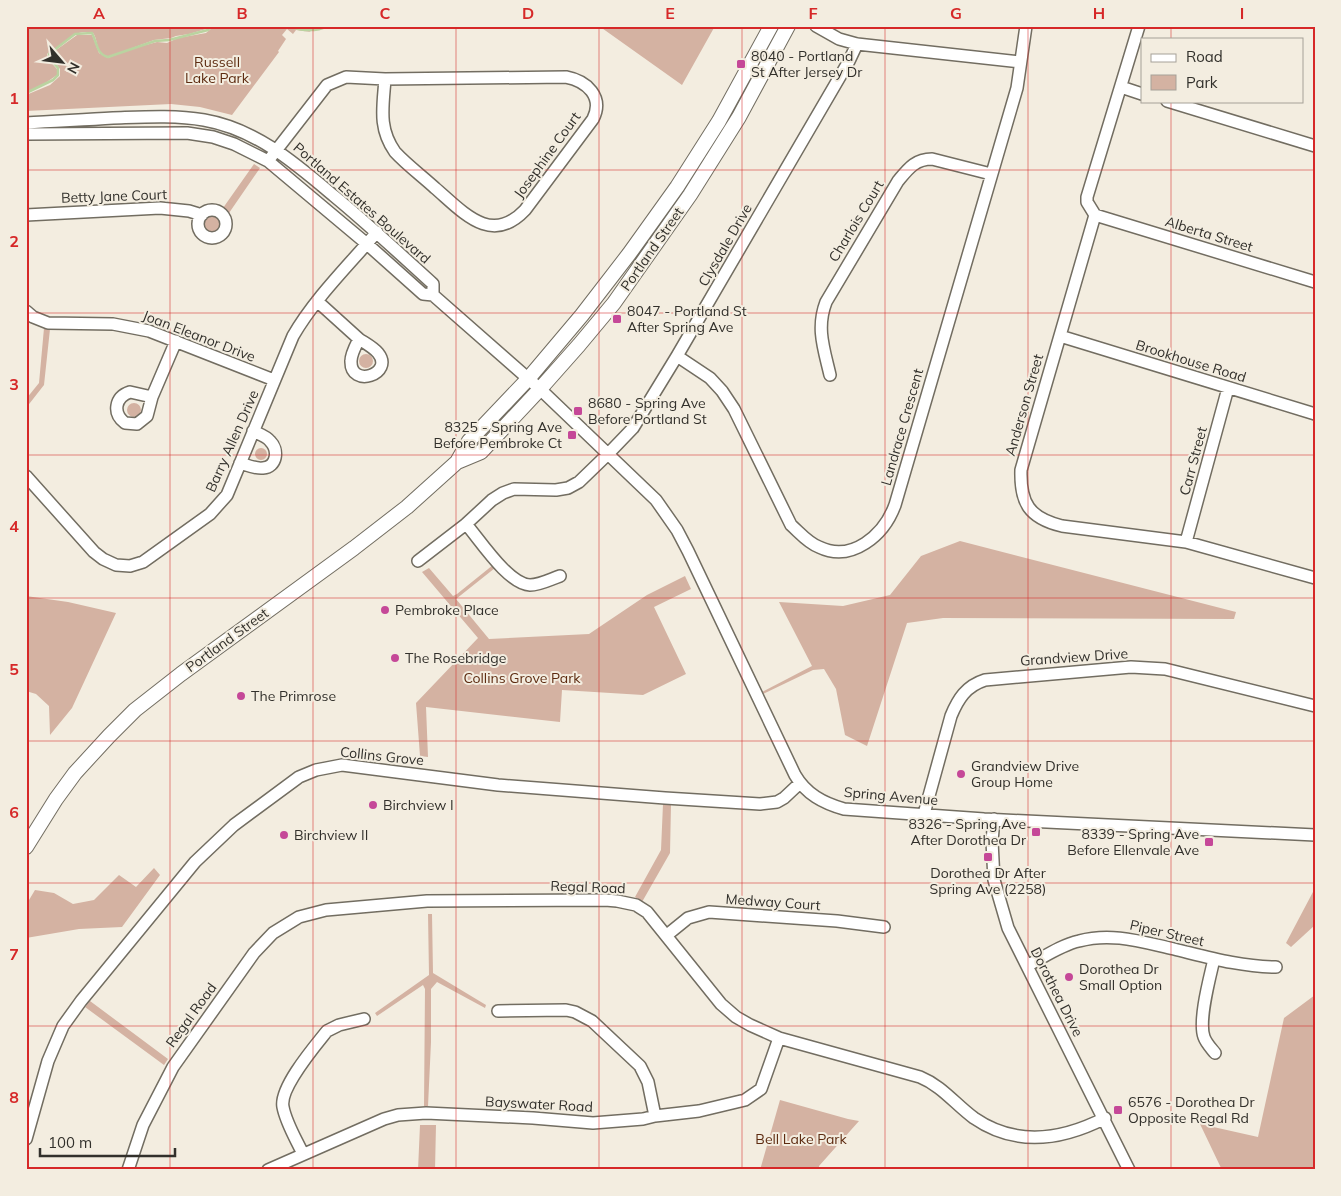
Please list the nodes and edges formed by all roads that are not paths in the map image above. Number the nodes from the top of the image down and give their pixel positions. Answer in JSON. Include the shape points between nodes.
{"nodes":[{"id":1,"x":771,"y":26,"type":"edge"},
{"id":2,"x":788,"y":26,"type":"edge"},
{"id":3,"x":816,"y":26,"type":"edge"},
{"id":4,"x":1026,"y":26,"type":"edge"},
{"id":5,"x":1139,"y":26,"type":"edge"},
{"id":6,"x":857,"y":44,"type":"junction"},
{"id":7,"x":1020,"y":62,"type":"junction"},
{"id":8,"x":385,"y":79,"type":"junction"},
{"id":9,"x":1121,"y":87,"type":"junction"},
{"id":10,"x":1141,"y":94,"type":"edge"},
{"id":11,"x":1170,"y":102,"type":"edge"},
{"id":12,"x":26,"y":123,"type":"edge"},
{"id":13,"x":26,"y":134,"type":"edge"},
{"id":14,"x":1315,"y":146,"type":"edge"},
{"id":15,"x":275,"y":149,"type":"junction"},
{"id":16,"x":268,"y":161,"type":"junction"},
{"id":17,"x":991,"y":174,"type":"junction"},
{"id":18,"x":26,"y":215,"type":"edge"},
{"id":19,"x":202,"y":215,"type":"dead end"},
{"id":20,"x":1096,"y":215,"type":"junction"},
{"id":21,"x":377,"y":232,"type":"junction"},
{"id":22,"x":367,"y":244,"type":"junction"},
{"id":23,"x":1315,"y":282,"type":"edge"},
{"id":24,"x":433,"y":295,"type":"junction"},
{"id":25,"x":318,"y":301,"type":"junction"},
{"id":26,"x":26,"y":311,"type":"edge"},
{"id":27,"x":1060,"y":336,"type":"junction"},
{"id":28,"x":359,"y":339,"type":"dead end"},
{"id":29,"x":176,"y":342,"type":"junction"},
{"id":30,"x":677,"y":356,"type":"junction"},
{"id":31,"x":830,"y":375,"type":"dead end"},
{"id":32,"x":528,"y":379,"type":"junction"},
{"id":33,"x":274,"y":380,"type":"junction"},
{"id":34,"x":1228,"y":388,"type":"junction"},
{"id":35,"x":540,"y":389,"type":"junction"},
{"id":36,"x":152,"y":398,"type":"dead end"},
{"id":37,"x":1315,"y":414,"type":"edge"},
{"id":38,"x":253,"y":431,"type":"junction"},
{"id":39,"x":608,"y":454,"type":"junction"},
{"id":40,"x":457,"y":462,"type":"junction"},
{"id":41,"x":240,"y":463,"type":"junction"},
{"id":42,"x":28,"y":480,"type":"edge"},
{"id":43,"x":466,"y":524,"type":"junction"},
{"id":44,"x":1186,"y":542,"type":"junction"},
{"id":45,"x":418,"y":561,"type":"dead end"},
{"id":46,"x":560,"y":576,"type":"dead end"},
{"id":47,"x":1315,"y":578,"type":"edge"},
{"id":48,"x":1315,"y":706,"type":"edge"},
{"id":49,"x":800,"y":783,"type":"junction"},
{"id":50,"x":924,"y":814,"type":"junction"},
{"id":51,"x":994,"y":819,"type":"junction"},
{"id":52,"x":1315,"y":835,"type":"edge"},
{"id":53,"x":26,"y":847,"type":"edge"},
{"id":54,"x":884,"y":927,"type":"dead end"},
{"id":55,"x":667,"y":935,"type":"junction"},
{"id":56,"x":1214,"y":959,"type":"junction"},
{"id":57,"x":1027,"y":966,"type":"junction"},
{"id":58,"x":1276,"y":967,"type":"dead end"},
{"id":59,"x":498,"y":1012,"type":"dead end"},
{"id":60,"x":364,"y":1019,"type":"dead end"},
{"id":61,"x":779,"y":1038,"type":"junction"},
{"id":62,"x":1215,"y":1053,"type":"dead end"},
{"id":63,"x":655,"y":1116,"type":"junction"},
{"id":64,"x":1104,"y":1118,"type":"junction"},
{"id":65,"x":26,"y":1139,"type":"edge"},
{"id":66,"x":303,"y":1154,"type":"junction"},
{"id":67,"x":128,"y":1170,"type":"edge"},
{"id":68,"x":268,"y":1170,"type":"edge"},
{"id":69,"x":1129,"y":1170,"type":"edge"}],
"edges":[{"from":1,"to":32,"type":"main road","name":"Portland Street","via":[[719,121],[677,187],[582,315]]},
{"from":2,"to":35,"type":"main road","name":"Portland Street","via":[[739,117],[684,203],[614,303]]},
{"from":3,"to":6,"type":"street","via":[[839,39]]},
{"from":4,"to":7,"type":"street","name":"Landrace Crescent"},
{"from":5,"to":9,"type":"street"},
{"from":6,"to":7,"type":"street"},
{"from":6,"to":30,"type":"street","name":"Clysdale Drive"},
{"from":7,"to":17,"type":"street","name":"Landrace Crescent","via":[[1017,88]]},
{"from":8,"to":8,"type":"street","name":"Josephine Court","via":[[382,120],[391,146],[469,218],[485,225],[510,222],[526,210],[596,110],[594,96],[587,86],[566,77]]},
{"from":8,"to":15,"type":"street","name":"Josephine Court","via":[[346,77],[327,85]]},
{"from":9,"to":10,"type":"street"},
{"from":9,"to":20,"type":"street","via":[[1087,197]]},
{"from":11,"to":14,"type":"street"},
{"from":12,"to":15,"type":"street","name":"Portland Estates Boulevard","via":[[181,117],[230,127]]},
{"from":13,"to":16,"type":"street","name":"Portland Estates Boulevard","via":[[187,132],[234,144]]},
{"from":15,"to":16,"type":"street","name":"Josephine Court"},
{"from":15,"to":21,"type":"street","name":"Portland Estates Boulevard"},
{"from":16,"to":22,"type":"street","name":"Portland Estates Boulevard"},
{"from":17,"to":30,"type":"street","name":"Landrace Crescent","via":[[895,506],[884,528],[858,548],[846,552],[819,548],[791,525],[722,391],[710,378]]},
{"from":17,"to":31,"type":"street","name":"Charlois Court","via":[[932,159],[916,161],[909,167],[821,314]]},
{"from":18,"to":19,"type":"street","name":"Betty Jane Court","via":[[160,208]]},
{"from":20,"to":23,"type":"street","name":"Alberta Street"},
{"from":20,"to":27,"type":"street","name":"Anderson Street"},
{"from":21,"to":22,"type":"street","name":"Barry Allen Drive"},
{"from":21,"to":24,"type":"street","name":"Portland Estates Boulevard","via":[[433,284]]},
{"from":22,"to":24,"type":"street","name":"Portland Estates Boulevard","via":[[423,294]]},
{"from":22,"to":25,"type":"street","name":"Barry Allen Drive"},
{"from":24,"to":32,"type":"street","name":"Portland Estates Boulevard"},
{"from":25,"to":28,"type":"street"},
{"from":25,"to":33,"type":"street","name":"Barry Allen Drive","via":[[293,336]]},
{"from":26,"to":29,"type":"street","name":"Joan Eleanor Drive","via":[[48,323],[113,324],[149,330]]},
{"from":27,"to":34,"type":"street","name":"Brookhouse Road"},
{"from":27,"to":44,"type":"street","name":"Anderson Street","via":[[1021,470],[1022,496],[1027,505],[1039,518],[1062,526]]},
{"from":29,"to":33,"type":"street","name":"Joan Eleanor Drive"},
{"from":29,"to":36,"type":"street"},
{"from":30,"to":39,"type":"street","name":"Clysdale Drive","via":[[639,420]]},
{"from":32,"to":35,"type":"street","name":"Portland Estates Boulevard"},
{"from":32,"to":40,"type":"main road","name":"Portland Street","via":[[469,441]]},
{"from":33,"to":38,"type":"street","name":"Barry Allen Drive"},
{"from":34,"to":37,"type":"street","name":"Brookhouse Road"},
{"from":34,"to":44,"type":"street","name":"Carr Street"},
{"from":35,"to":39,"type":"street","name":"Spring Avenue"},
{"from":35,"to":40,"type":"main road","name":"Portland Street","via":[[481,452]]},
{"from":38,"to":41,"type":"street","name":"Barry Allen Drive"},
{"from":38,"to":41,"type":"street","via":[[274,446],[274,461],[261,469]]},
{"from":39,"to":43,"type":"street","name":"Clysdale Drive","via":[[568,488],[514,489],[492,500]]},
{"from":39,"to":49,"type":"street","name":"Spring Avenue","via":[[656,500],[677,530]]},
{"from":40,"to":53,"type":"main road","name":"Portland Street","via":[[354,548],[135,710],[75,773]]},
{"from":41,"to":42,"type":"street","name":"Barry Allen Drive","via":[[227,495],[210,514],[143,562],[130,566],[109,562],[94,552]]},
{"from":43,"to":45,"type":"street","name":"Clysdale Drive"},
{"from":43,"to":46,"type":"street","via":[[502,567],[521,583],[538,584]]},
{"from":44,"to":47,"type":"street","name":"Anderson Street"},
{"from":48,"to":50,"type":"street","name":"Grandview Drive","via":[[1165,668],[1131,667],[985,680],[969,688],[956,703]]},
{"from":49,"to":50,"type":"street","name":"Spring Avenue","via":[[812,795],[844,809]]},
{"from":49,"to":65,"type":"street","name":"Collins Grove","via":[[777,802],[760,804],[498,785],[342,765],[299,777],[234,825],[195,862],[81,1001],[63,1026],[48,1061]]},
{"from":50,"to":51,"type":"street","name":"Spring Avenue"},
{"from":51,"to":52,"type":"street","name":"Spring Avenue"},
{"from":51,"to":57,"type":"street","name":"Dorothea Drive","via":[[992,862],[998,899]]},
{"from":54,"to":55,"type":"street","name":"Medway Court","via":[[708,912],[688,918]]},
{"from":55,"to":61,"type":"street","name":"Regal Road","via":[[721,1004],[736,1017]]},
{"from":55,"to":67,"type":"street","name":"Regal Road","via":[[640,907],[617,900],[427,901],[326,910],[299,917],[273,933],[260,946],[173,1066],[143,1125]]},
{"from":56,"to":57,"type":"street","name":"Piper Street","via":[[1126,938],[1109,937],[1065,945]]},
{"from":56,"to":58,"type":"street","name":"Piper Street"},
{"from":56,"to":62,"type":"street","via":[[1203,1029],[1204,1037]]},
{"from":57,"to":64,"type":"street","name":"Dorothea Drive"},
{"from":59,"to":63,"type":"street","via":[[566,1010],[592,1021],[640,1066],[648,1082]]},
{"from":60,"to":66,"type":"street","via":[[328,1030],[284,1093],[287,1122]]},
{"from":61,"to":63,"type":"street","name":"Bayswater Road","via":[[761,1089],[745,1100],[700,1111]]},
{"from":61,"to":64,"type":"street","name":"Regal Road","via":[[932,1082],[974,1118],[1009,1134],[1053,1137],[1086,1128]]},
{"from":63,"to":66,"type":"street","name":"Bayswater Road","via":[[594,1123],[398,1114]]},
{"from":64,"to":69,"type":"street","name":"Dorothea Drive"},
{"from":66,"to":68,"type":"street","name":"Bayswater Road"}]}
